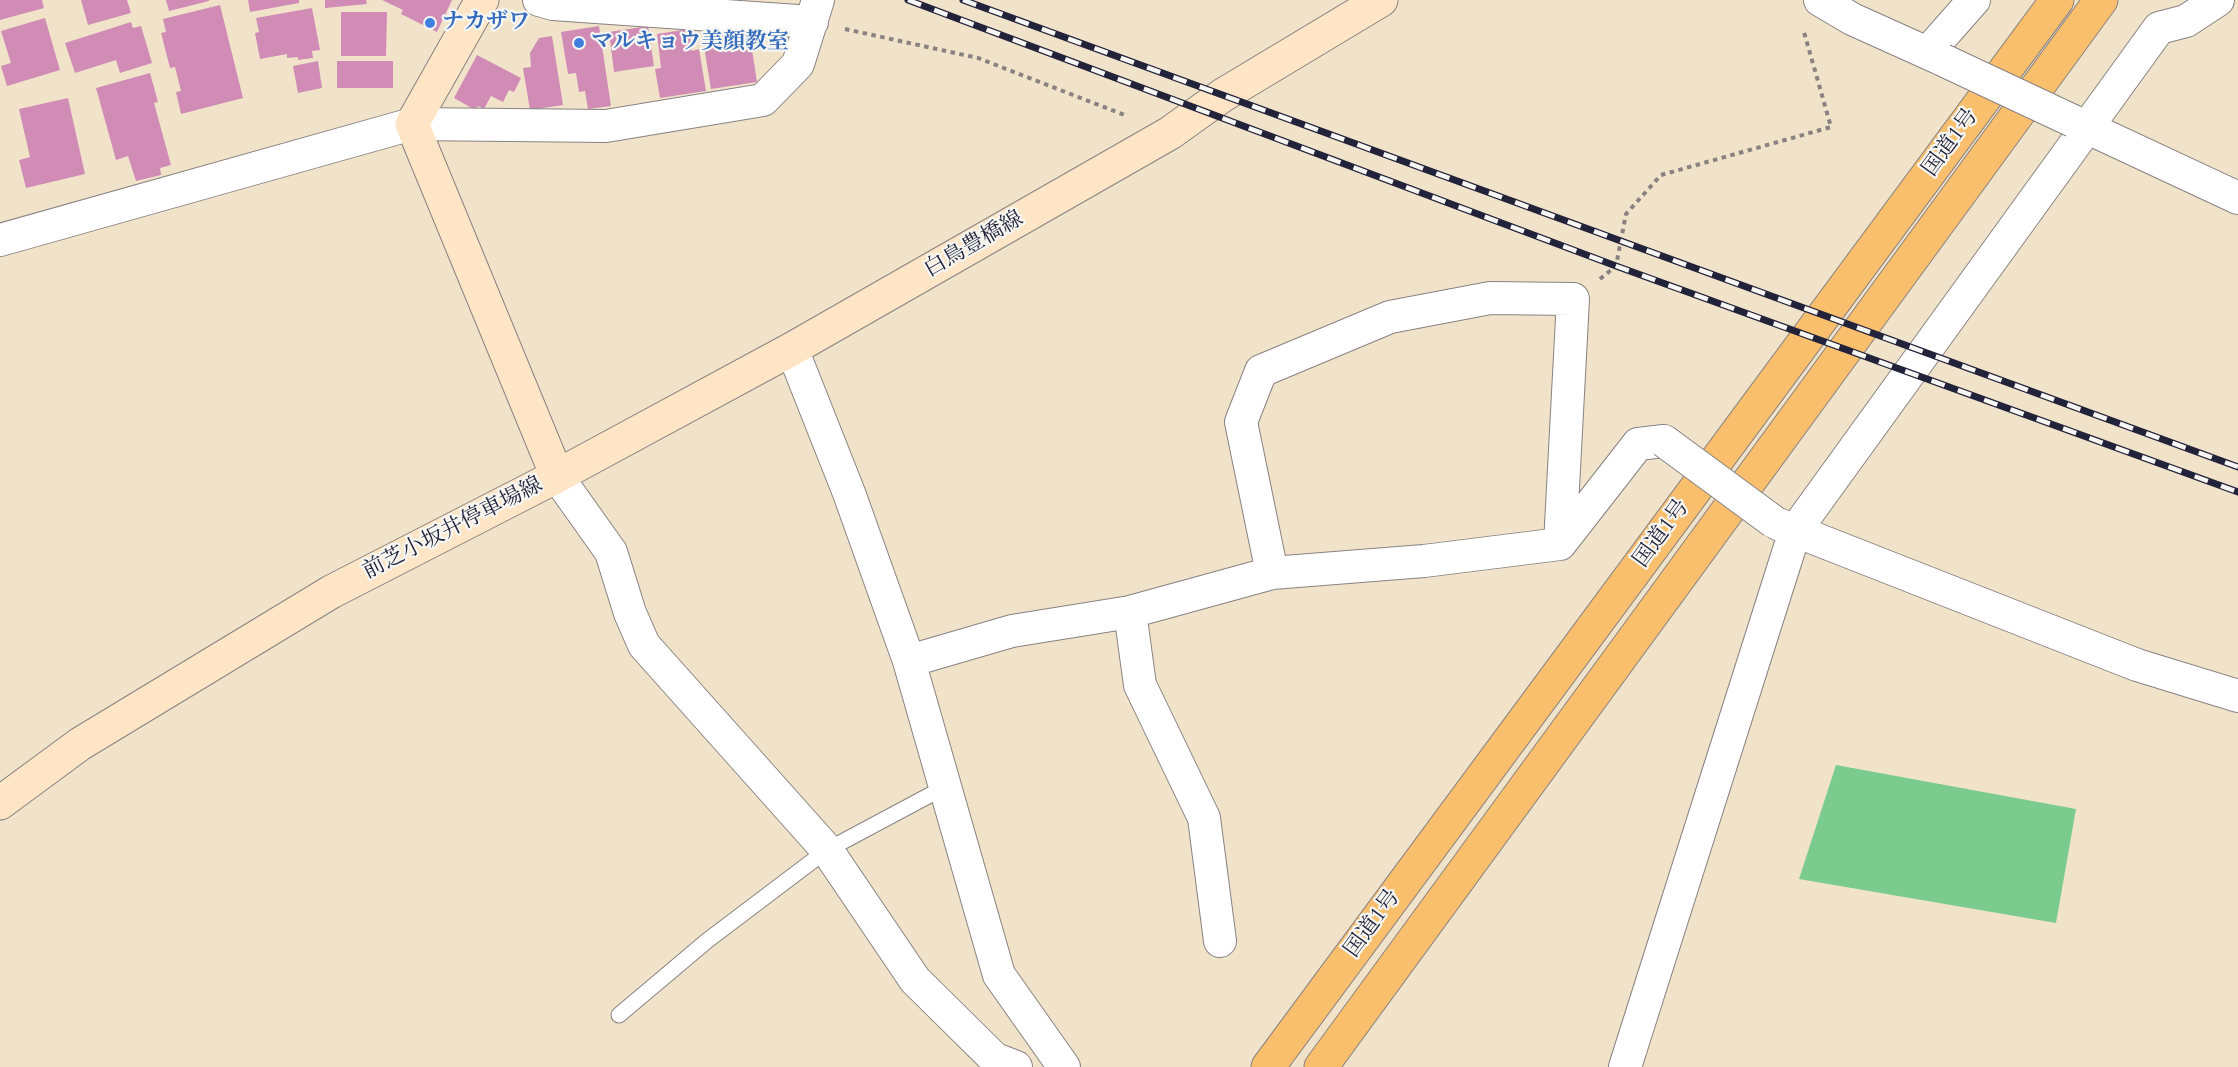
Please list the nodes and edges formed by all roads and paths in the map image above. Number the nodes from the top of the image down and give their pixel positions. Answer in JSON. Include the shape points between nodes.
{"nodes":[{"id":1,"x":482,"y":0,"type":"edge"},
{"id":2,"x":539,"y":0,"type":"edge"},
{"id":3,"x":1381,"y":0,"type":"edge"},
{"id":4,"x":1820,"y":0,"type":"edge"},
{"id":5,"x":1974,"y":0,"type":"edge"},
{"id":6,"x":2057,"y":0,"type":"edge"},
{"id":7,"x":2101,"y":0,"type":"edge"},
{"id":8,"x":2218,"y":0,"type":"edge"},
{"id":9,"x":815,"y":11,"type":"edge"},
{"id":10,"x":1802,"y":25,"type":"dead end"},
{"id":11,"x":1936,"y":56,"type":"junction"},
{"id":12,"x":412,"y":124,"type":"junction"},
{"id":13,"x":2080,"y":124,"type":"junction"},
{"id":14,"x":1170,"y":133,"type":"junction"},
{"id":15,"x":2238,"y":198,"type":"edge"},
{"id":16,"x":1,"y":235,"type":"edge"},
{"id":17,"x":1573,"y":299,"type":"junction"},
{"id":18,"x":792,"y":350,"type":"junction"},
{"id":19,"x":557,"y":476,"type":"junction"},
{"id":20,"x":1785,"y":527,"type":"junction"},
{"id":21,"x":1560,"y":544,"type":"junction"},
{"id":22,"x":1272,"y":573,"type":"junction"},
{"id":23,"x":1130,"y":612,"type":"junction"},
{"id":24,"x":909,"y":661,"type":"junction"},
{"id":25,"x":2238,"y":696,"type":"edge"},
{"id":26,"x":945,"y":787,"type":"junction"},
{"id":27,"x":0,"y":803,"type":"edge"},
{"id":28,"x":827,"y":850,"type":"junction"},
{"id":29,"x":1220,"y":941,"type":"dead end"},
{"id":30,"x":620,"y":1016,"type":"dead end"},
{"id":31,"x":1016,"y":1067,"type":"edge"},
{"id":32,"x":1064,"y":1067,"type":"edge"},
{"id":33,"x":1268,"y":1067,"type":"edge"},
{"id":34,"x":1321,"y":1067,"type":"edge"},
{"id":35,"x":1626,"y":1067,"type":"edge"}],
"edges":[{"from":1,"to":12,"type":"main road"},
{"from":2,"to":9,"type":"street","via":[[553,4]]},
{"from":3,"to":14,"type":"main road","name":"白鳥豊橋線","via":[[1223,95]]},
{"from":4,"to":11,"type":"street","via":[[1852,19]]},
{"from":5,"to":11,"type":"street"},
{"from":6,"to":33,"type":"highway","name":"国道1号"},
{"from":7,"to":34,"type":"highway","name":"国道1号"},
{"from":8,"to":13,"type":"street","via":[[2186,21],[2159,28]]},
{"from":9,"to":12,"type":"street","via":[[798,64],[764,100],[606,126]]},
{"from":9,"to":14,"type":"path","via":[[978,58]]},
{"from":10,"to":17,"type":"path","via":[[1831,127],[1660,175],[1626,214],[1616,266]]},
{"from":11,"to":13,"type":"street","bridge":true},
{"from":12,"to":16,"type":"street"},
{"from":12,"to":19,"type":"main road","name":"前芝小坂井停車場線"},
{"from":13,"to":15,"type":"street"},
{"from":13,"to":20,"type":"street"},
{"from":14,"to":18,"type":"main road","name":"白鳥豊橋線"},
{"from":17,"to":21,"type":"street"},
{"from":17,"to":22,"type":"street","via":[[1490,298],[1390,317],[1261,371],[1241,422]]},
{"from":18,"to":19,"type":"main road","name":"白鳥豊橋線"},
{"from":18,"to":24,"type":"street"},
{"from":19,"to":27,"type":"main road","name":"前芝小坂井停車場線","via":[[331,592],[80,744]]},
{"from":19,"to":28,"type":"street","via":[[611,552],[644,645]]},
{"from":20,"to":21,"type":"street","bridge":true,"via":[[1664,441],[1638,444]]},
{"from":20,"to":25,"type":"street","via":[[2137,665]]},
{"from":20,"to":35,"type":"street"},
{"from":21,"to":22,"type":"street","via":[[1424,561]]},
{"from":22,"to":23,"type":"street"},
{"from":23,"to":24,"type":"street","via":[[1012,631]]},
{"from":23,"to":29,"type":"street","via":[[1140,685],[1204,818]]},
{"from":24,"to":26,"type":"street"},
{"from":26,"to":28,"type":"lane"},
{"from":26,"to":32,"type":"street","via":[[999,975]]},
{"from":28,"to":30,"type":"lane","via":[[708,940]]},
{"from":28,"to":31,"type":"street","via":[[915,980],[995,1059]]}]}
